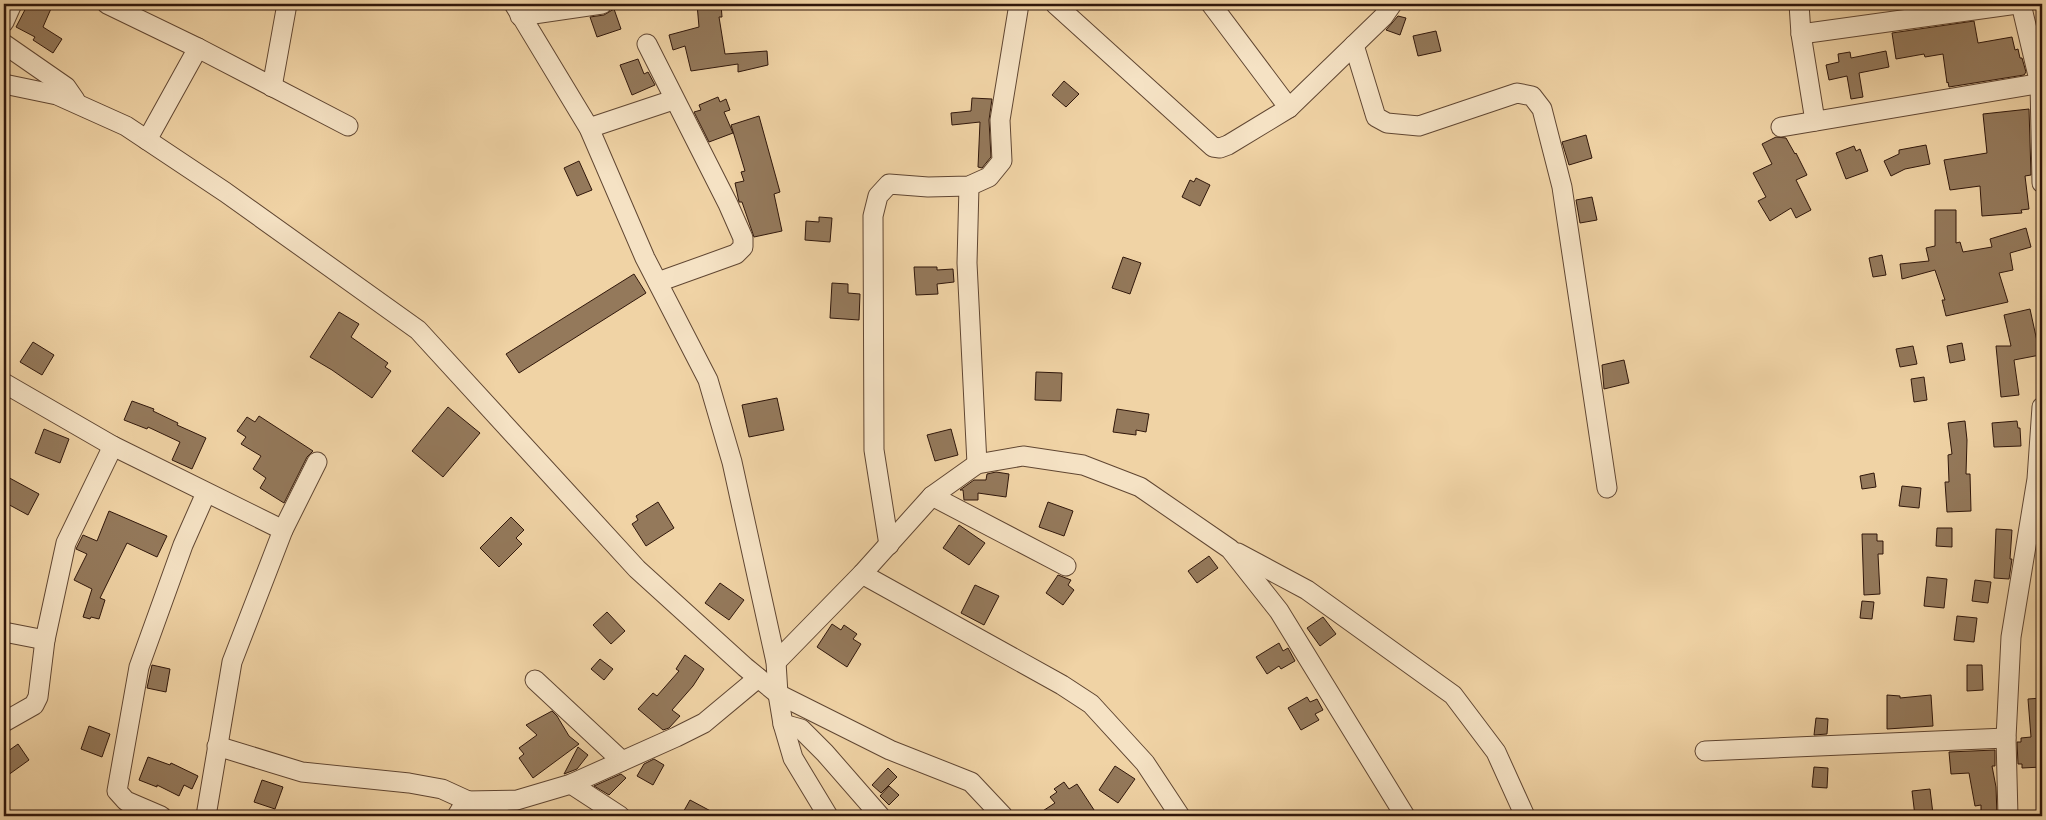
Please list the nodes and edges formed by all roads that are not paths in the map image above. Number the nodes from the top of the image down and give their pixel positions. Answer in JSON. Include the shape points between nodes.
{"nodes":[{"id":1,"x":12,"y":4,"type":"edge"},
{"id":2,"x":107,"y":4,"type":"edge"},
{"id":3,"x":287,"y":4,"type":"edge"},
{"id":4,"x":602,"y":4,"type":"edge"},
{"id":5,"x":1019,"y":4,"type":"edge"},
{"id":6,"x":1055,"y":4,"type":"edge"},
{"id":7,"x":1211,"y":4,"type":"edge"},
{"id":8,"x":1392,"y":4,"type":"edge"},
{"id":9,"x":1799,"y":4,"type":"edge"},
{"id":10,"x":2017,"y":4,"type":"edge"},
{"id":11,"x":2021,"y":4,"type":"edge"},
{"id":12,"x":517,"y":10,"type":"edge"},
{"id":13,"x":4,"y":22,"type":"edge"},
{"id":14,"x":1802,"y":34,"type":"junction"},
{"id":15,"x":4,"y":44,"type":"edge"},
{"id":16,"x":647,"y":44,"type":"dead end"},
{"id":17,"x":1354,"y":45,"type":"junction"},
{"id":18,"x":198,"y":48,"type":"junction"},
{"id":19,"x":4,"y":84,"type":"edge"},
{"id":20,"x":2041,"y":84,"type":"edge"},
{"id":21,"x":272,"y":86,"type":"junction"},
{"id":22,"x":674,"y":100,"type":"junction"},
{"id":23,"x":79,"y":105,"type":"junction"},
{"id":24,"x":1289,"y":108,"type":"junction"},
{"id":25,"x":1815,"y":121,"type":"junction"},
{"id":26,"x":348,"y":126,"type":"dead end"},
{"id":27,"x":1781,"y":127,"type":"dead end"},
{"id":28,"x":589,"y":128,"type":"junction"},
{"id":29,"x":148,"y":140,"type":"junction"},
{"id":30,"x":2042,"y":183,"type":"edge"},
{"id":31,"x":969,"y":186,"type":"junction"},
{"id":32,"x":658,"y":282,"type":"junction"},
{"id":33,"x":4,"y":383,"type":"edge"},
{"id":34,"x":2042,"y":407,"type":"edge"},
{"id":35,"x":113,"y":446,"type":"junction"},
{"id":36,"x":316,"y":462,"type":"dead end"},
{"id":37,"x":977,"y":464,"type":"junction"},
{"id":38,"x":1607,"y":488,"type":"dead end"},
{"id":39,"x":206,"y":493,"type":"junction"},
{"id":40,"x":932,"y":496,"type":"junction"},
{"id":41,"x":283,"y":530,"type":"junction"},
{"id":42,"x":889,"y":545,"type":"junction"},
{"id":43,"x":1230,"y":549,"type":"junction"},
{"id":44,"x":1066,"y":566,"type":"dead end"},
{"id":45,"x":862,"y":574,"type":"junction"},
{"id":46,"x":4,"y":632,"type":"edge"},
{"id":47,"x":45,"y":640,"type":"junction"},
{"id":48,"x":776,"y":662,"type":"junction"},
{"id":49,"x":758,"y":678,"type":"junction"},
{"id":50,"x":535,"y":680,"type":"dead end"},
{"id":51,"x":778,"y":694,"type":"junction"},
{"id":52,"x":4,"y":722,"type":"edge"},
{"id":53,"x":783,"y":724,"type":"junction"},
{"id":54,"x":2006,"y":738,"type":"junction"},
{"id":55,"x":218,"y":746,"type":"junction"},
{"id":56,"x":1705,"y":751,"type":"dead end"},
{"id":57,"x":622,"y":761,"type":"junction"},
{"id":58,"x":571,"y":784,"type":"junction"},
{"id":59,"x":461,"y":808,"type":"edge"},
{"id":60,"x":122,"y":809,"type":"edge"},
{"id":61,"x":161,"y":816,"type":"edge"},
{"id":62,"x":206,"y":816,"type":"edge"},
{"id":63,"x":501,"y":816,"type":"edge"},
{"id":64,"x":620,"y":816,"type":"edge"},
{"id":65,"x":828,"y":816,"type":"edge"},
{"id":66,"x":880,"y":816,"type":"edge"},
{"id":67,"x":1003,"y":816,"type":"edge"},
{"id":68,"x":1180,"y":816,"type":"edge"},
{"id":69,"x":1405,"y":816,"type":"edge"},
{"id":70,"x":1525,"y":816,"type":"edge"},
{"id":71,"x":2008,"y":816,"type":"edge"}],
"edges":[{"from":1,"to":13,"type":"street"},
{"from":2,"to":18,"type":"street"},
{"from":3,"to":21,"type":"street"},
{"from":4,"to":12,"type":"street"},
{"from":5,"to":31,"type":"street","via":[[1000,120],[1002,161],[989,177]]},
{"from":6,"to":24,"type":"street","via":[[1213,147],[1228,145]]},
{"from":7,"to":24,"type":"street"},
{"from":8,"to":17,"type":"street"},
{"from":9,"to":14,"type":"street"},
{"from":10,"to":14,"type":"street"},
{"from":11,"to":20,"type":"street"},
{"from":12,"to":28,"type":"street"},
{"from":14,"to":25,"type":"street"},
{"from":15,"to":23,"type":"street","via":[[66,87]]},
{"from":16,"to":22,"type":"street"},
{"from":17,"to":24,"type":"street"},
{"from":17,"to":38,"type":"street","via":[[1376,117],[1386,123],[1419,126],[1518,93],[1532,96],[1542,109],[1562,188]]},
{"from":18,"to":21,"type":"street"},
{"from":18,"to":29,"type":"street"},
{"from":19,"to":23,"type":"street","via":[[57,95]]},
{"from":20,"to":25,"type":"street"},
{"from":20,"to":30,"type":"street"},
{"from":21,"to":26,"type":"street"},
{"from":22,"to":28,"type":"street"},
{"from":22,"to":32,"type":"street","via":[[728,204],[743,238],[743,247],[736,254]]},
{"from":23,"to":29,"type":"street","via":[[126,126]]},
{"from":25,"to":27,"type":"street"},
{"from":28,"to":32,"type":"street"},
{"from":29,"to":49,"type":"street","via":[[418,330],[637,569]]},
{"from":31,"to":37,"type":"street","via":[[966,263]]},
{"from":31,"to":42,"type":"street","via":[[889,184],[878,196],[873,216],[874,450]]},
{"from":32,"to":48,"type":"street","via":[[708,380],[732,462]]},
{"from":33,"to":35,"type":"street"},
{"from":34,"to":54,"type":"street","via":[[2036,479],[2011,637]]},
{"from":35,"to":39,"type":"street"},
{"from":35,"to":47,"type":"street","via":[[66,543]]},
{"from":36,"to":41,"type":"street"},
{"from":37,"to":40,"type":"street"},
{"from":37,"to":43,"type":"street","via":[[1023,456],[1083,466],[1140,486]]},
{"from":39,"to":41,"type":"street"},
{"from":39,"to":60,"type":"street","via":[[183,545],[139,667],[117,791]]},
{"from":40,"to":42,"type":"street"},
{"from":40,"to":44,"type":"street"},
{"from":41,"to":55,"type":"street","via":[[232,662]]},
{"from":42,"to":45,"type":"street"},
{"from":43,"to":69,"type":"street","via":[[1279,611]]},
{"from":43,"to":70,"type":"street","via":[[1307,590],[1454,695],[1496,752]]},
{"from":45,"to":48,"type":"street"},
{"from":45,"to":68,"type":"street","via":[[1062,684],[1091,704],[1145,763]]},
{"from":46,"to":47,"type":"street"},
{"from":47,"to":52,"type":"street","via":[[38,697],[34,705]]},
{"from":48,"to":51,"type":"street"},
{"from":49,"to":51,"type":"street"},
{"from":49,"to":57,"type":"street","via":[[704,723]]},
{"from":50,"to":57,"type":"street"},
{"from":51,"to":53,"type":"street"},
{"from":51,"to":67,"type":"street","via":[[890,750],[971,782]]},
{"from":53,"to":65,"type":"street","via":[[793,758]]},
{"from":53,"to":66,"type":"street","via":[[801,730]]},
{"from":54,"to":56,"type":"street"},
{"from":54,"to":71,"type":"street"},
{"from":55,"to":59,"type":"street","via":[[302,772],[442,789]]},
{"from":55,"to":62,"type":"street"},
{"from":57,"to":58,"type":"street"},
{"from":58,"to":59,"type":"street","via":[[517,800]]},
{"from":58,"to":64,"type":"street"},
{"from":59,"to":63,"type":"street"},
{"from":60,"to":61,"type":"street"}]}
